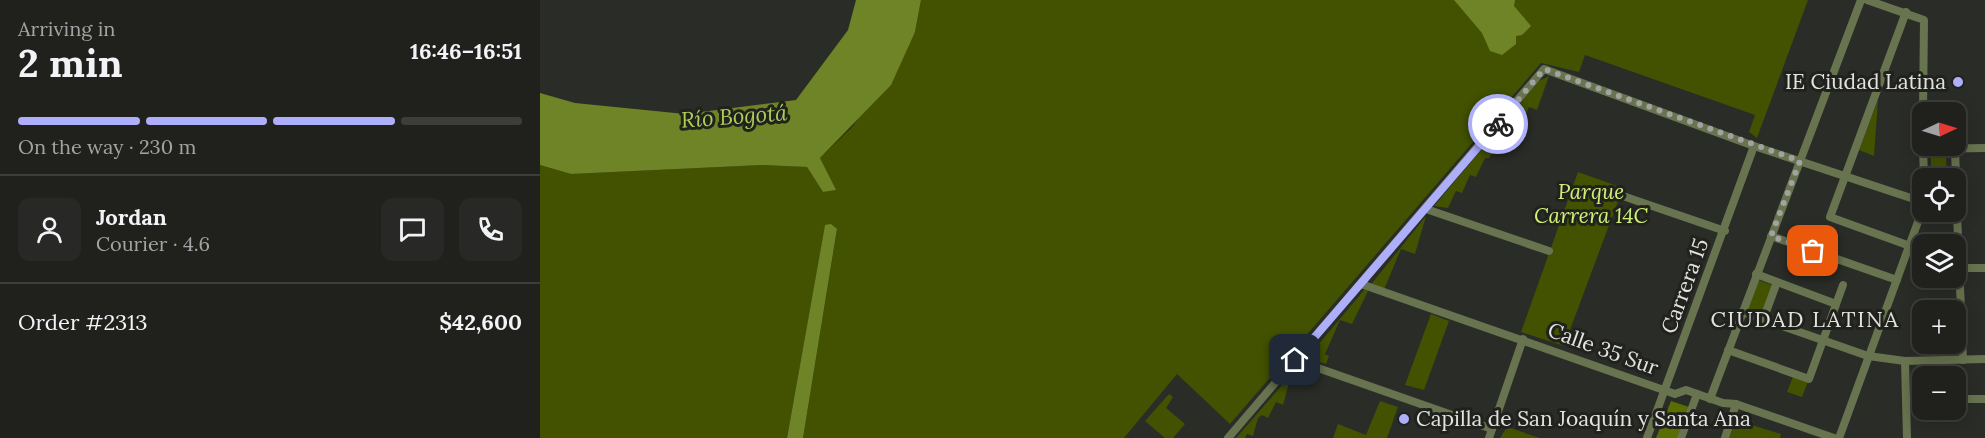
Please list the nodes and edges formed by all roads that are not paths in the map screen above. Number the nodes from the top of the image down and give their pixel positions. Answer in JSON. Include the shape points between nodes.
{"nodes":[{"id":1,"x":1861,"y":0,"type":"edge"},
{"id":2,"x":1867,"y":0,"type":"edge"},
{"id":3,"x":1906,"y":12,"type":"junction"},
{"id":4,"x":1923,"y":102,"type":"edge"},
{"id":5,"x":1754,"y":146,"type":"junction"},
{"id":6,"x":1985,"y":148,"type":"edge"},
{"id":7,"x":1966,"y":149,"type":"edge"},
{"id":8,"x":1800,"y":161,"type":"junction"},
{"id":9,"x":1844,"y":177,"type":"junction"},
{"id":10,"x":1620,"y":195,"type":"dead end"},
{"id":11,"x":1912,"y":198,"type":"edge"},
{"id":12,"x":1426,"y":209,"type":"junction"},
{"id":13,"x":1918,"y":222,"type":"edge"},
{"id":14,"x":1725,"y":231,"type":"junction"},
{"id":15,"x":1771,"y":236,"type":"junction"},
{"id":16,"x":1910,"y":246,"type":"junction"},
{"id":17,"x":1549,"y":251,"type":"dead end"},
{"id":18,"x":1966,"y":268,"type":"edge"},
{"id":19,"x":1985,"y":268,"type":"edge"},
{"id":20,"x":1756,"y":274,"type":"junction"},
{"id":21,"x":1897,"y":280,"type":"junction"},
{"id":22,"x":1777,"y":282,"type":"junction"},
{"id":23,"x":1361,"y":284,"type":"junction"},
{"id":24,"x":1843,"y":285,"type":"dead end"},
{"id":25,"x":1960,"y":288,"type":"edge"},
{"id":26,"x":1836,"y":304,"type":"junction"},
{"id":27,"x":1742,"y":312,"type":"junction"},
{"id":28,"x":1763,"y":320,"type":"junction"},
{"id":29,"x":1523,"y":339,"type":"junction"},
{"id":30,"x":1822,"y":342,"type":"junction"},
{"id":31,"x":1728,"y":350,"type":"junction"},
{"id":32,"x":1868,"y":356,"type":"junction"},
{"id":33,"x":1985,"y":359,"type":"edge"},
{"id":34,"x":1295,"y":360,"type":"junction"},
{"id":35,"x":1963,"y":360,"type":"junction"},
{"id":36,"x":1905,"y":361,"type":"junction"},
{"id":37,"x":1665,"y":390,"type":"junction"},
{"id":38,"x":1697,"y":394,"type":"junction"},
{"id":39,"x":1710,"y":399,"type":"junction"},
{"id":40,"x":1966,"y":399,"type":"edge"},
{"id":41,"x":1985,"y":399,"type":"edge"},
{"id":42,"x":1906,"y":400,"type":"junction"},
{"id":43,"x":1912,"y":400,"type":"edge"},
{"id":44,"x":1736,"y":404,"type":"junction"},
{"id":45,"x":1492,"y":429,"type":"junction"},
{"id":46,"x":1228,"y":438,"type":"edge"},
{"id":47,"x":1489,"y":438,"type":"edge"},
{"id":48,"x":1647,"y":438,"type":"edge"},
{"id":49,"x":1681,"y":438,"type":"edge"},
{"id":50,"x":1725,"y":438,"type":"edge"},
{"id":51,"x":1834,"y":438,"type":"edge"},
{"id":52,"x":1839,"y":438,"type":"edge"},
{"id":53,"x":1907,"y":438,"type":"edge"}],
"edges":[{"from":1,"to":8,"type":"street"},
{"from":2,"to":3,"type":"street"},
{"from":3,"to":4,"type":"street","via":[[1924,20]]},
{"from":3,"to":9,"type":"street"},
{"from":5,"to":8,"type":"street"},
{"from":5,"to":12,"type":"street","via":[[1544,69]]},
{"from":5,"to":14,"type":"street","name":"Carrera 15"},
{"from":6,"to":7,"type":"street"},
{"from":8,"to":9,"type":"street"},
{"from":8,"to":15,"type":"street"},
{"from":9,"to":11,"type":"street"},
{"from":9,"to":16,"type":"street","via":[[1830,217]]},
{"from":10,"to":14,"type":"street"},
{"from":12,"to":17,"type":"street"},
{"from":12,"to":23,"type":"street"},
{"from":13,"to":16,"type":"street"},
{"from":14,"to":37,"type":"street","name":"Carrera 15"},
{"from":15,"to":20,"type":"street"},
{"from":15,"to":21,"type":"street"},
{"from":16,"to":21,"type":"street"},
{"from":18,"to":19,"type":"street"},
{"from":20,"to":22,"type":"street"},
{"from":20,"to":27,"type":"street"},
{"from":21,"to":32,"type":"street"},
{"from":22,"to":26,"type":"street"},
{"from":22,"to":28,"type":"street"},
{"from":23,"to":29,"type":"street","name":"Calle 35 Sur"},
{"from":23,"to":34,"type":"street"},
{"from":24,"to":26,"type":"street"},
{"from":25,"to":35,"type":"street"},
{"from":26,"to":30,"type":"street"},
{"from":27,"to":28,"type":"street"},
{"from":27,"to":31,"type":"street"},
{"from":28,"to":30,"type":"street"},
{"from":29,"to":37,"type":"street","name":"Calle 35 Sur"},
{"from":29,"to":45,"type":"street"},
{"from":30,"to":31,"type":"street","via":[[1809,379]]},
{"from":30,"to":32,"type":"street"},
{"from":31,"to":39,"type":"street"},
{"from":32,"to":36,"type":"street"},
{"from":32,"to":52,"type":"street"},
{"from":33,"to":35,"type":"street"},
{"from":34,"to":45,"type":"street"},
{"from":34,"to":46,"type":"street"},
{"from":35,"to":36,"type":"street"},
{"from":36,"to":42,"type":"street"},
{"from":37,"to":38,"type":"street","name":"Calle 35 Sur"},
{"from":37,"to":48,"type":"street","name":"Carrera 15"},
{"from":38,"to":39,"type":"street","name":"Calle 35 Sur"},
{"from":38,"to":49,"type":"street"},
{"from":39,"to":44,"type":"street","name":"Calle 35 Sur"},
{"from":40,"to":41,"type":"street"},
{"from":42,"to":43,"type":"street"},
{"from":42,"to":53,"type":"street"},
{"from":44,"to":50,"type":"street"},
{"from":44,"to":51,"type":"street","name":"Calle 35 Sur"},
{"from":45,"to":47,"type":"street"}]}
